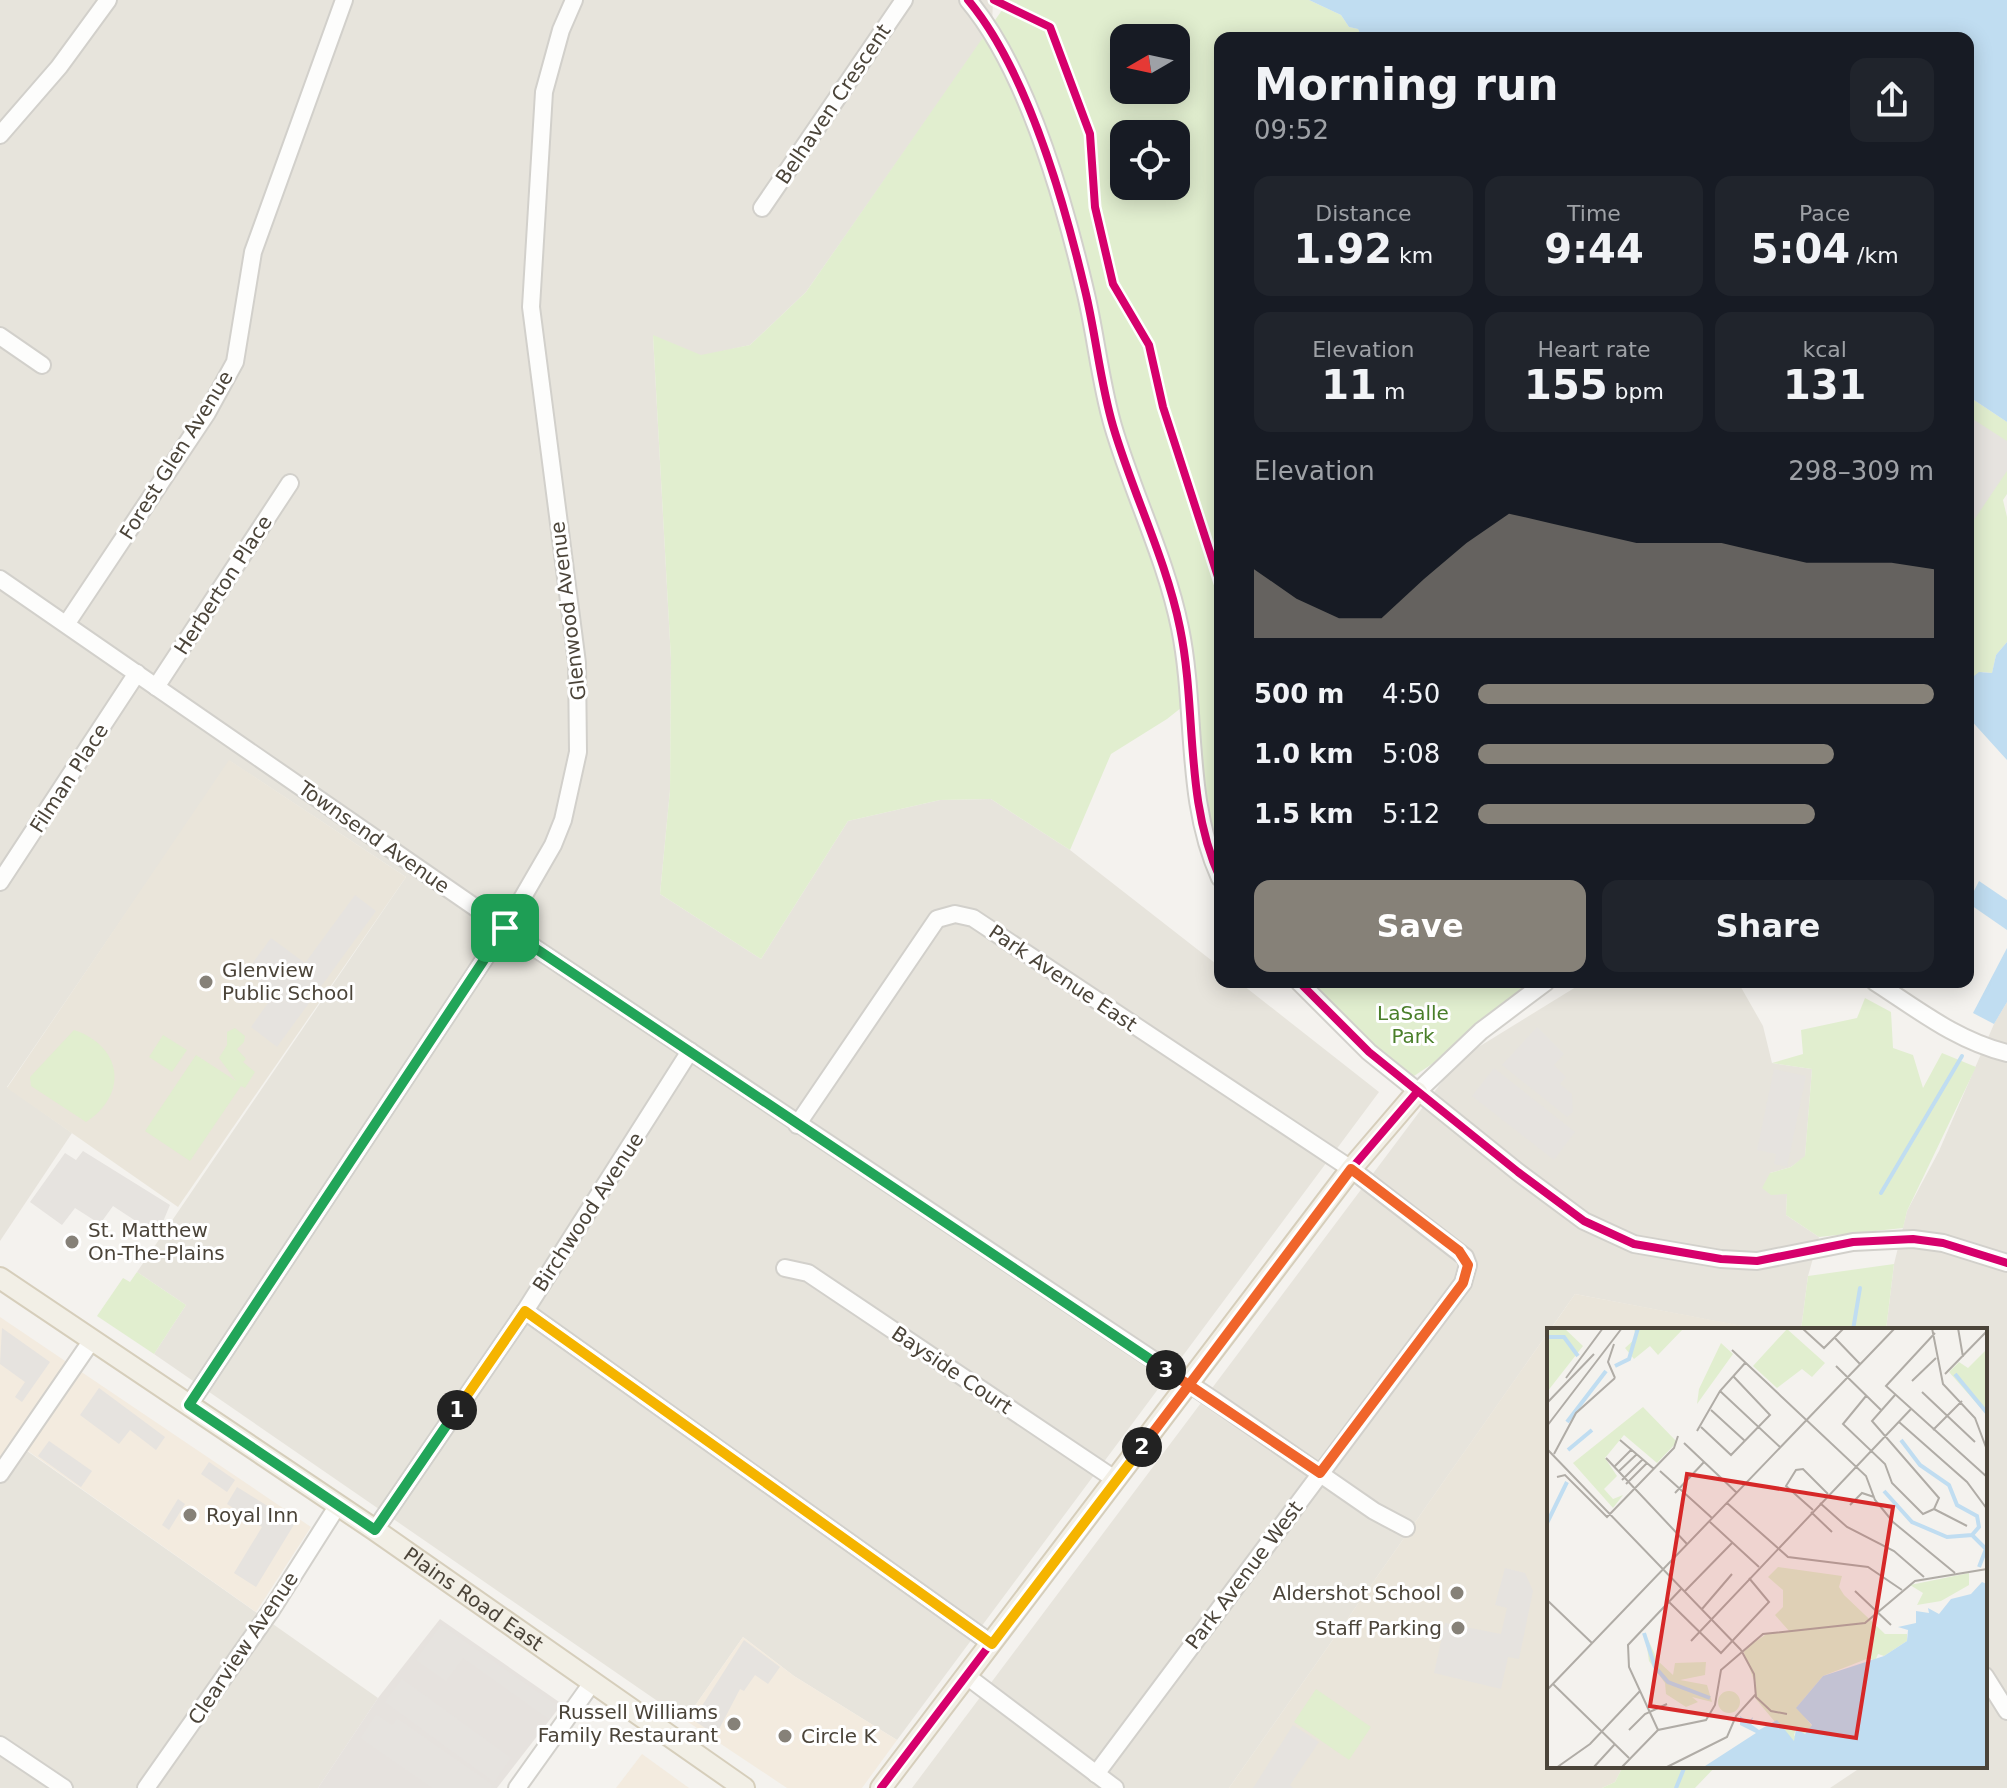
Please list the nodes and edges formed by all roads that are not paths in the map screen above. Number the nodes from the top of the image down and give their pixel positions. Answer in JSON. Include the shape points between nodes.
{"nodes":[{"id":1,"x":108,"y":0,"type":"edge"},
{"id":2,"x":344,"y":0,"type":"edge"},
{"id":3,"x":574,"y":0,"type":"edge"},
{"id":4,"x":904,"y":0,"type":"edge"},
{"id":5,"x":968,"y":0,"type":"edge"},
{"id":6,"x":0,"y":135,"type":"edge"},
{"id":7,"x":762,"y":208,"type":"dead end"},
{"id":8,"x":0,"y":336,"type":"edge"},
{"id":9,"x":42,"y":365,"type":"dead end"},
{"id":10,"x":290,"y":483,"type":"dead end"},
{"id":11,"x":0,"y":579,"type":"edge"},
{"id":12,"x":67,"y":623,"type":"junction"},
{"id":13,"x":137,"y":673,"type":"junction"},
{"id":14,"x":156,"y":687,"type":"junction"},
{"id":15,"x":1214,"y":863,"type":"edge"},
{"id":16,"x":0,"y":882,"type":"edge"},
{"id":17,"x":505,"y":928,"type":"junction"},
{"id":18,"x":1305,"y":988,"type":"edge"},
{"id":19,"x":1538,"y":988,"type":"edge"},
{"id":20,"x":1884,"y":988,"type":"edge"},
{"id":21,"x":690,"y":1051,"type":"junction"},
{"id":22,"x":2007,"y":1053,"type":"edge"},
{"id":23,"x":1417,"y":1092,"type":"junction"},
{"id":24,"x":797,"y":1125,"type":"junction"},
{"id":25,"x":1351,"y":1169,"type":"junction"},
{"id":26,"x":2007,"y":1263,"type":"edge"},
{"id":27,"x":785,"y":1268,"type":"dead end"},
{"id":28,"x":0,"y":1278,"type":"edge"},
{"id":29,"x":525,"y":1311,"type":"junction"},
{"id":30,"x":92,"y":1340,"type":"junction"},
{"id":31,"x":1189,"y":1385,"type":"junction"},
{"id":32,"x":189,"y":1405,"type":"junction"},
{"id":33,"x":1320,"y":1473,"type":"junction"},
{"id":34,"x":0,"y":1474,"type":"edge"},
{"id":35,"x":1116,"y":1480,"type":"junction"},
{"id":36,"x":338,"y":1505,"type":"junction"},
{"id":37,"x":1406,"y":1528,"type":"dead end"},
{"id":38,"x":375,"y":1530,"type":"junction"},
{"id":39,"x":992,"y":1644,"type":"junction"},
{"id":40,"x":968,"y":1677,"type":"junction"},
{"id":41,"x":1987,"y":1679,"type":"edge"},
{"id":42,"x":592,"y":1683,"type":"junction"},
{"id":43,"x":2007,"y":1711,"type":"edge"},
{"id":44,"x":0,"y":1745,"type":"edge"},
{"id":45,"x":1096,"y":1774,"type":"junction"},
{"id":46,"x":64,"y":1788,"type":"edge"},
{"id":47,"x":146,"y":1788,"type":"edge"},
{"id":48,"x":517,"y":1788,"type":"edge"},
{"id":49,"x":744,"y":1788,"type":"edge"},
{"id":50,"x":881,"y":1788,"type":"edge"},
{"id":51,"x":1115,"y":1788,"type":"edge"}],
"edges":[{"from":1,"to":6,"type":"street"},
{"from":2,"to":12,"type":"street","name":"Forest Glen Avenue","via":[[253,252],[235,362],[207,413]]},
{"from":3,"to":17,"type":"street","name":"Glenwood Avenue","via":[[544,92],[531,307],[577,663],[578,752],[553,845]]},
{"from":4,"to":7,"type":"street","name":"Belhaven Crescent"},
{"from":5,"to":15,"type":"street","via":[[1018,79],[1065,217],[1113,425],[1179,625],[1197,802]]},
{"from":8,"to":9,"type":"street"},
{"from":10,"to":14,"type":"street","name":"Herberton Place"},
{"from":11,"to":12,"type":"street","name":"Townsend Avenue"},
{"from":12,"to":13,"type":"street","name":"Townsend Avenue"},
{"from":13,"to":14,"type":"street","name":"Townsend Avenue"},
{"from":13,"to":16,"type":"street","name":"Filman Place"},
{"from":14,"to":17,"type":"street","name":"Townsend Avenue"},
{"from":17,"to":21,"type":"street","name":"Townsend Avenue"},
{"from":17,"to":32,"type":"street","name":"Glenwood Avenue"},
{"from":18,"to":23,"type":"street"},
{"from":19,"to":23,"type":"street","via":[[1481,1031]]},
{"from":20,"to":22,"type":"street","via":[[1947,1029]]},
{"from":21,"to":24,"type":"street","name":"Townsend Avenue"},
{"from":21,"to":29,"type":"street","name":"Birchwood Avenue"},
{"from":23,"to":25,"type":"main road"},
{"from":23,"to":26,"type":"street","via":[[1565,1208],[1634,1244],[1757,1261],[1853,1242],[1913,1239]]},
{"from":24,"to":25,"type":"street","name":"Park Avenue East","via":[[923,936],[937,919],[955,914],[973,918]]},
{"from":24,"to":31,"type":"street","name":"Townsend Avenue"},
{"from":25,"to":31,"type":"main road"},
{"from":25,"to":33,"type":"street","name":"Park Avenue West","via":[[1459,1251],[1468,1265],[1467,1274]]},
{"from":27,"to":35,"type":"street","name":"Bayside Court","via":[[808,1273]]},
{"from":28,"to":30,"type":"main road","name":"Plains Road East"},
{"from":29,"to":38,"type":"street","name":"Birchwood Avenue"},
{"from":29,"to":39,"type":"street"},
{"from":30,"to":32,"type":"main road","name":"Plains Road East"},
{"from":30,"to":34,"type":"street"},
{"from":31,"to":33,"type":"street","name":"Townsend Avenue"},
{"from":31,"to":35,"type":"main road"},
{"from":32,"to":36,"type":"main road","name":"Plains Road East"},
{"from":33,"to":37,"type":"street","name":"Townsend Avenue"},
{"from":33,"to":45,"type":"street","name":"Park Avenue West"},
{"from":35,"to":39,"type":"main road"},
{"from":36,"to":38,"type":"main road","name":"Plains Road East"},
{"from":36,"to":47,"type":"street","name":"Clearview Avenue"},
{"from":38,"to":42,"type":"main road","name":"Plains Road East"},
{"from":39,"to":40,"type":"main road"},
{"from":40,"to":45,"type":"street"},
{"from":40,"to":50,"type":"main road"},
{"from":41,"to":43,"type":"street"},
{"from":42,"to":48,"type":"street"},
{"from":42,"to":49,"type":"main road","name":"Plains Road East"},
{"from":44,"to":46,"type":"street"},
{"from":45,"to":51,"type":"street"}]}
